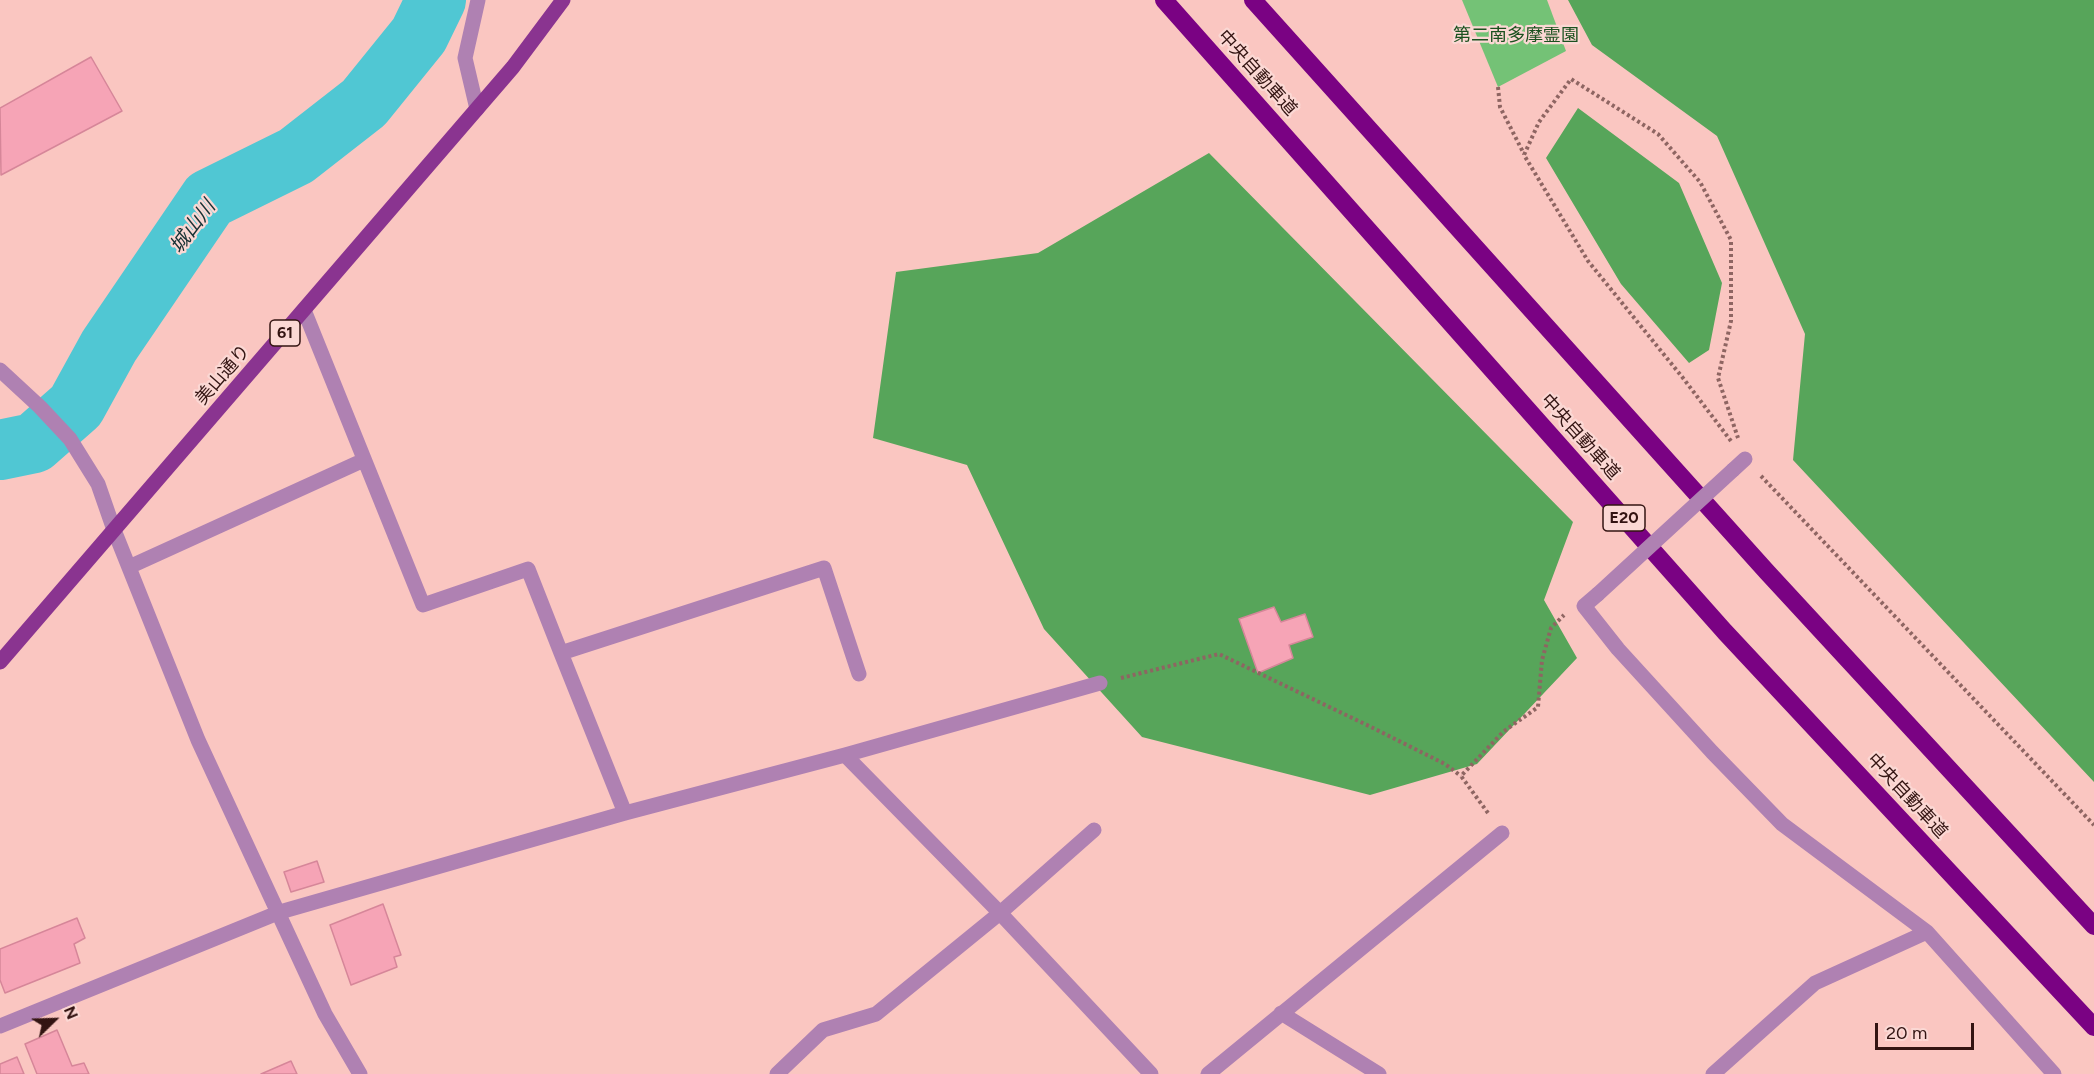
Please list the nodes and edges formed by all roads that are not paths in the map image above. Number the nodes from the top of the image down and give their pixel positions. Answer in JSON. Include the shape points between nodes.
{"nodes":[{"id":1,"x":478,"y":0,"type":"edge"},
{"id":2,"x":563,"y":0,"type":"edge"},
{"id":3,"x":1164,"y":0,"type":"edge"},
{"id":4,"x":1253,"y":0,"type":"edge"},
{"id":5,"x":477,"y":109,"type":"junction"},
{"id":6,"x":304,"y":310,"type":"junction"},
{"id":7,"x":0,"y":370,"type":"edge"},
{"id":8,"x":1745,"y":459,"type":"road end"},
{"id":9,"x":364,"y":460,"type":"junction"},
{"id":10,"x":114,"y":530,"type":"junction"},
{"id":11,"x":129,"y":567,"type":"junction"},
{"id":12,"x":561,"y":653,"type":"junction"},
{"id":13,"x":0,"y":662,"type":"edge"},
{"id":14,"x":859,"y":674,"type":"dead end"},
{"id":15,"x":1100,"y":683,"type":"dead end"},
{"id":16,"x":845,"y":754,"type":"junction"},
{"id":17,"x":625,"y":813,"type":"junction"},
{"id":18,"x":1094,"y":830,"type":"dead end"},
{"id":19,"x":1502,"y":833,"type":"road end"},
{"id":20,"x":280,"y":912,"type":"junction"},
{"id":21,"x":1000,"y":913,"type":"junction"},
{"id":22,"x":2094,"y":926,"type":"edge"},
{"id":23,"x":1927,"y":932,"type":"junction"},
{"id":24,"x":1281,"y":1013,"type":"junction"},
{"id":25,"x":0,"y":1026,"type":"edge"},
{"id":26,"x":2094,"y":1027,"type":"edge"},
{"id":27,"x":360,"y":1074,"type":"edge"},
{"id":28,"x":777,"y":1074,"type":"edge"},
{"id":29,"x":1151,"y":1074,"type":"edge"},
{"id":30,"x":1208,"y":1074,"type":"edge"},
{"id":31,"x":1379,"y":1074,"type":"edge"},
{"id":32,"x":1713,"y":1074,"type":"edge"},
{"id":33,"x":2054,"y":1074,"type":"edge"}],
"edges":[{"from":1,"to":5,"type":"street","via":[[465,58]]},
{"from":2,"to":5,"type":"main road","name":"美山通り","number":"61"},
{"from":3,"to":26,"type":"highway","name":"中央自動車道","number":"E20","via":[[1725,632]]},
{"from":4,"to":22,"type":"highway","via":[[1759,563]]},
{"from":5,"to":6,"type":"main road","name":"美山通り","number":"61"},
{"from":6,"to":9,"type":"street"},
{"from":6,"to":10,"type":"main road","name":"美山通り","number":"61"},
{"from":7,"to":10,"type":"street","via":[[70,439],[98,484]]},
{"from":8,"to":23,"type":"street","bridge":true,"via":[[1584,606],[1618,649],[1782,824]]},
{"from":9,"to":11,"type":"street"},
{"from":9,"to":12,"type":"street","via":[[423,605],[528,569]]},
{"from":10,"to":11,"type":"street"},
{"from":10,"to":13,"type":"main road","name":"美山通り","number":"61"},
{"from":11,"to":20,"type":"street","via":[[198,740]]},
{"from":12,"to":14,"type":"street","via":[[824,568]]},
{"from":12,"to":17,"type":"street"},
{"from":15,"to":16,"type":"street"},
{"from":16,"to":17,"type":"street"},
{"from":16,"to":21,"type":"street"},
{"from":17,"to":20,"type":"street"},
{"from":18,"to":21,"type":"street"},
{"from":19,"to":24,"type":"street"},
{"from":20,"to":25,"type":"street"},
{"from":20,"to":27,"type":"street","via":[[326,1014]]},
{"from":21,"to":28,"type":"street","via":[[876,1014],[823,1030]]},
{"from":21,"to":29,"type":"street"},
{"from":23,"to":32,"type":"street","via":[[1815,983]]},
{"from":23,"to":33,"type":"street"},
{"from":24,"to":30,"type":"street"},
{"from":24,"to":31,"type":"street"}]}
